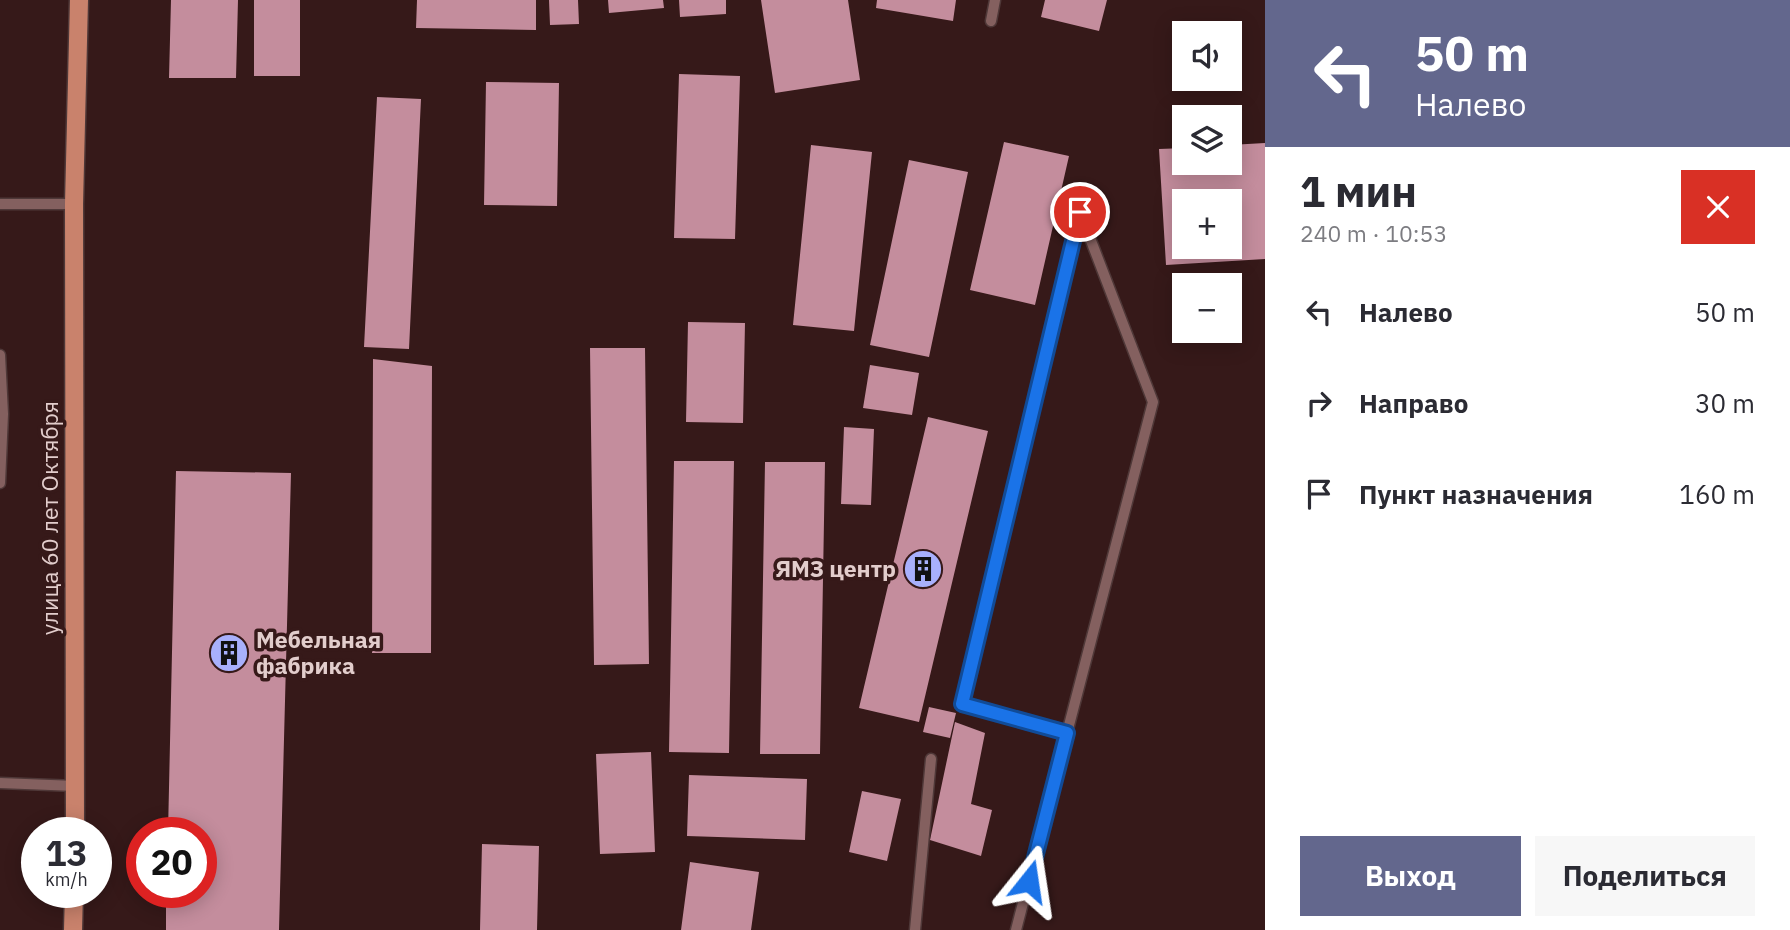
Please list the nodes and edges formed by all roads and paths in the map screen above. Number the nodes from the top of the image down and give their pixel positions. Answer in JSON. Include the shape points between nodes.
{"nodes":[{"id":1,"x":79,"y":0,"type":"edge"},
{"id":2,"x":995,"y":0,"type":"edge"},
{"id":3,"x":991,"y":21,"type":"dead end"},
{"id":4,"x":0,"y":204,"type":"edge"},
{"id":5,"x":74,"y":204,"type":"junction"},
{"id":6,"x":0,"y":355,"type":"edge"},
{"id":7,"x":0,"y":483,"type":"edge"},
{"id":8,"x":1067,"y":733,"type":"junction"},
{"id":9,"x":931,"y":760,"type":"dead end"},
{"id":10,"x":0,"y":783,"type":"edge"},
{"id":11,"x":76,"y":786,"type":"junction"},
{"id":12,"x":75,"y":817,"type":"edge"},
{"id":13,"x":74,"y":908,"type":"edge"},
{"id":14,"x":73,"y":930,"type":"edge"},
{"id":15,"x":915,"y":930,"type":"edge"},
{"id":16,"x":1016,"y":930,"type":"edge"}],
"edges":[{"from":1,"to":5,"type":"main road","name":"улица 60 лет Октября"},
{"from":2,"to":3,"type":"lane"},
{"from":4,"to":5,"type":"lane"},
{"from":5,"to":11,"type":"main road","name":"улица 60 лет Октября"},
{"from":6,"to":7,"type":"lane","via":[[4,414]]},
{"from":8,"to":8,"type":"lane","via":[[962,704],[1080,212],[1153,402]]},
{"from":8,"to":16,"type":"lane"},
{"from":9,"to":15,"type":"lane"},
{"from":10,"to":11,"type":"lane"},
{"from":11,"to":12,"type":"main road","name":"улица 60 лет Октября"},
{"from":13,"to":14,"type":"main road"}]}
